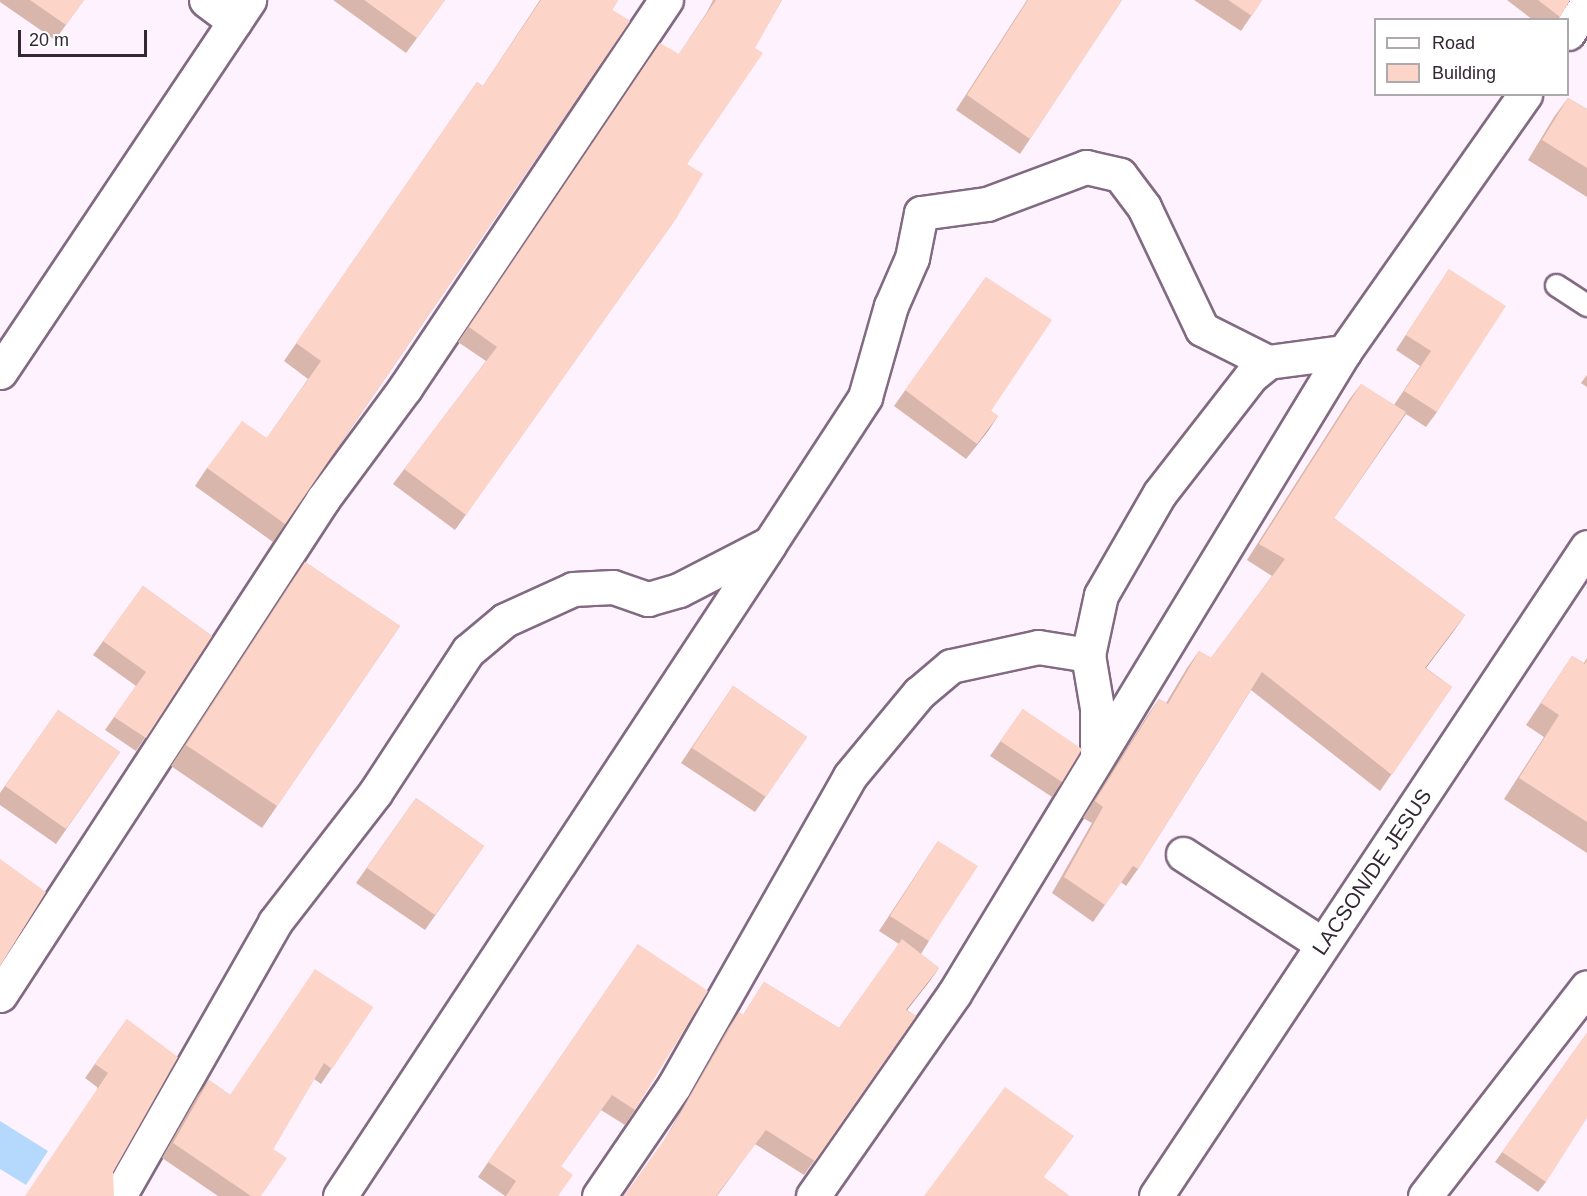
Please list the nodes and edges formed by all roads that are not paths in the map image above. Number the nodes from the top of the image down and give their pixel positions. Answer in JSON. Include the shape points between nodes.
{"nodes":[{"id":1,"x":206,"y":0,"type":"edge"},
{"id":2,"x":666,"y":0,"type":"edge"},
{"id":3,"x":1587,"y":4,"type":"edge"},
{"id":4,"x":242,"y":11,"type":"edge"},
{"id":5,"x":1569,"y":31,"type":"edge"},
{"id":6,"x":1524,"y":96,"type":"edge"},
{"id":7,"x":1556,"y":285,"type":"dead end"},
{"id":8,"x":1587,"y":305,"type":"edge"},
{"id":9,"x":1344,"y":352,"type":"junction"},
{"id":10,"x":1268,"y":362,"type":"junction"},
{"id":11,"x":0,"y":372,"type":"edge"},
{"id":12,"x":770,"y":543,"type":"junction"},
{"id":13,"x":1587,"y":547,"type":"edge"},
{"id":14,"x":1088,"y":655,"type":"junction"},
{"id":15,"x":1096,"y":758,"type":"junction"},
{"id":16,"x":1183,"y":854,"type":"dead end"},
{"id":17,"x":1322,"y":944,"type":"junction"},
{"id":18,"x":1587,"y":987,"type":"edge"},
{"id":19,"x":0,"y":995,"type":"edge"},
{"id":20,"x":119,"y":1196,"type":"edge"},
{"id":21,"x":340,"y":1196,"type":"edge"},
{"id":22,"x":599,"y":1196,"type":"edge"},
{"id":23,"x":813,"y":1196,"type":"edge"},
{"id":24,"x":1156,"y":1196,"type":"edge"},
{"id":25,"x":1425,"y":1196,"type":"edge"}],
"edges":[{"from":1,"to":4,"type":"street"},
{"from":2,"to":19,"type":"street","via":[[405,388],[323,499]]},
{"from":3,"to":5,"type":"street"},
{"from":4,"to":11,"type":"street"},
{"from":6,"to":9,"type":"street"},
{"from":7,"to":8,"type":"lane"},
{"from":9,"to":10,"type":"street"},
{"from":9,"to":15,"type":"street"},
{"from":10,"to":12,"type":"street","via":[[1202,328],[1143,207],[1120,175],[1086,167],[987,204],[921,213],[912,258],[891,306],[865,398]]},
{"from":10,"to":14,"type":"street","via":[[1251,376],[1160,493],[1101,595]]},
{"from":12,"to":20,"type":"street","via":[[679,590],[648,599],[613,587],[573,589],[506,620],[468,651],[375,793],[275,922]]},
{"from":12,"to":21,"type":"street"},
{"from":13,"to":17,"type":"street","name":"LACSON/DE JESUS"},
{"from":14,"to":15,"type":"street","via":[[1097,708]]},
{"from":14,"to":22,"type":"street","via":[[1038,647],[951,666],[919,693],[850,776],[674,1086]]},
{"from":15,"to":23,"type":"street","via":[[954,994]]},
{"from":16,"to":17,"type":"street"},
{"from":17,"to":24,"type":"street","name":"LACSON/DE JESUS"},
{"from":18,"to":25,"type":"street"}]}
